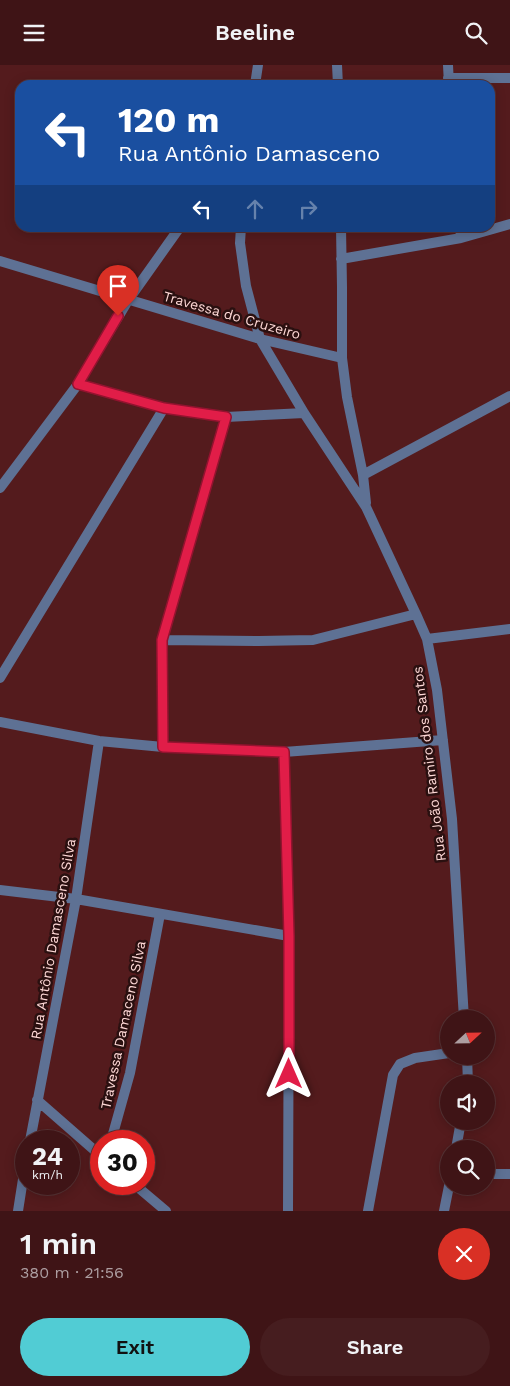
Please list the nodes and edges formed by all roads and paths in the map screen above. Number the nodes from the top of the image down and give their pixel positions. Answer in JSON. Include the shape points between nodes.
{"nodes":[{"id":1,"x":258,"y":65,"type":"edge"},
{"id":2,"x":337,"y":65,"type":"edge"},
{"id":3,"x":448,"y":65,"type":"edge"},
{"id":4,"x":510,"y":78,"type":"edge"},
{"id":5,"x":256,"y":80,"type":"edge"},
{"id":6,"x":338,"y":80,"type":"edge"},
{"id":7,"x":449,"y":80,"type":"edge"},
{"id":8,"x":469,"y":80,"type":"edge"},
{"id":9,"x":510,"y":224,"type":"edge"},
{"id":10,"x":495,"y":227,"type":"edge"},
{"id":11,"x":176,"y":232,"type":"edge"},
{"id":12,"x":240,"y":232,"type":"edge"},
{"id":13,"x":341,"y":232,"type":"edge"},
{"id":14,"x":460,"y":233,"type":"edge"},
{"id":15,"x":342,"y":259,"type":"junction"},
{"id":16,"x":0,"y":261,"type":"edge"},
{"id":17,"x":129,"y":299,"type":"junction"},
{"id":18,"x":260,"y":339,"type":"junction"},
{"id":19,"x":342,"y":358,"type":"junction"},
{"id":20,"x":78,"y":384,"type":"junction"},
{"id":21,"x":510,"y":396,"type":"edge"},
{"id":22,"x":164,"y":408,"type":"junction"},
{"id":23,"x":304,"y":413,"type":"junction"},
{"id":24,"x":226,"y":417,"type":"junction"},
{"id":25,"x":363,"y":475,"type":"junction"},
{"id":26,"x":0,"y":488,"type":"edge"},
{"id":27,"x":366,"y":507,"type":"junction"},
{"id":28,"x":416,"y":614,"type":"junction"},
{"id":29,"x":510,"y":629,"type":"edge"},
{"id":30,"x":427,"y":639,"type":"junction"},
{"id":31,"x":162,"y":640,"type":"junction"},
{"id":32,"x":0,"y":678,"type":"edge"},
{"id":33,"x":0,"y":722,"type":"edge"},
{"id":34,"x":443,"y":740,"type":"junction"},
{"id":35,"x":98,"y":741,"type":"junction"},
{"id":36,"x":163,"y":747,"type":"junction"},
{"id":37,"x":284,"y":752,"type":"junction"},
{"id":38,"x":0,"y":890,"type":"edge"},
{"id":39,"x":76,"y":899,"type":"junction"},
{"id":40,"x":160,"y":914,"type":"junction"},
{"id":41,"x":289,"y":936,"type":"junction"},
{"id":42,"x":463,"y":1010,"type":"edge"},
{"id":43,"x":440,"y":1054,"type":"edge"},
{"id":44,"x":37,"y":1100,"type":"junction"},
{"id":45,"x":32,"y":1130,"type":"edge"},
{"id":46,"x":114,"y":1130,"type":"edge"},
{"id":47,"x":90,"y":1146,"type":"edge"},
{"id":48,"x":495,"y":1173,"type":"edge"},
{"id":49,"x":510,"y":1174,"type":"edge"},
{"id":50,"x":21,"y":1195,"type":"edge"},
{"id":51,"x":147,"y":1195,"type":"edge"},
{"id":52,"x":447,"y":1195,"type":"edge"},
{"id":53,"x":18,"y":1211,"type":"edge"},
{"id":54,"x":166,"y":1211,"type":"edge"},
{"id":55,"x":288,"y":1211,"type":"edge"},
{"id":56,"x":368,"y":1211,"type":"edge"},
{"id":57,"x":444,"y":1211,"type":"edge"}],
"edges":[{"from":1,"to":5,"type":"street"},
{"from":2,"to":6,"type":"street"},
{"from":3,"to":7,"type":"street"},
{"from":4,"to":8,"type":"street"},
{"from":9,"to":10,"type":"street"},
{"from":11,"to":17,"type":"street"},
{"from":12,"to":18,"type":"street","name":"Rua João Ramiro dos Santos","via":[[246,286]]},
{"from":13,"to":15,"type":"street"},
{"from":14,"to":15,"type":"street"},
{"from":15,"to":19,"type":"street"},
{"from":16,"to":17,"type":"street","name":"Travessa do Cruzeiro"},
{"from":17,"to":18,"type":"street","name":"Travessa do Cruzeiro"},
{"from":17,"to":20,"type":"street"},
{"from":18,"to":19,"type":"street","name":"Travessa do Cruzeiro"},
{"from":18,"to":23,"type":"street","name":"Rua João Ramiro dos Santos"},
{"from":19,"to":25,"type":"street"},
{"from":20,"to":22,"type":"street"},
{"from":20,"to":26,"type":"street"},
{"from":21,"to":25,"type":"street"},
{"from":22,"to":24,"type":"street"},
{"from":22,"to":32,"type":"street"},
{"from":23,"to":24,"type":"street"},
{"from":23,"to":27,"type":"street","name":"Rua João Ramiro dos Santos"},
{"from":24,"to":31,"type":"street"},
{"from":25,"to":27,"type":"street"},
{"from":27,"to":28,"type":"street","name":"Rua João Ramiro dos Santos"},
{"from":28,"to":30,"type":"street","name":"Rua João Ramiro dos Santos"},
{"from":28,"to":31,"type":"street","via":[[313,640]]},
{"from":29,"to":30,"type":"street"},
{"from":30,"to":34,"type":"street","name":"Rua João Ramiro dos Santos"},
{"from":31,"to":36,"type":"street"},
{"from":33,"to":35,"type":"street"},
{"from":34,"to":37,"type":"street"},
{"from":34,"to":42,"type":"street","name":"Rua João Ramiro dos Santos","via":[[452,819]]},
{"from":35,"to":36,"type":"street"},
{"from":35,"to":39,"type":"street","name":"Rua Antônio Damasceno Silva"},
{"from":36,"to":37,"type":"street"},
{"from":37,"to":41,"type":"street"},
{"from":38,"to":39,"type":"street"},
{"from":39,"to":40,"type":"street"},
{"from":39,"to":44,"type":"street","name":"Rua Antônio Damasceno Silva"},
{"from":40,"to":41,"type":"street"},
{"from":40,"to":46,"type":"street","name":"Travessa Damaceno Silva","via":[[130,1073]]},
{"from":41,"to":55,"type":"street"},
{"from":43,"to":56,"type":"street","via":[[400,1064],[393,1075]]},
{"from":44,"to":45,"type":"street","name":"Rua Antônio Damasceno Silva"},
{"from":44,"to":47,"type":"street"},
{"from":48,"to":49,"type":"street"},
{"from":50,"to":53,"type":"street"},
{"from":51,"to":54,"type":"street"},
{"from":52,"to":57,"type":"street"}]}
